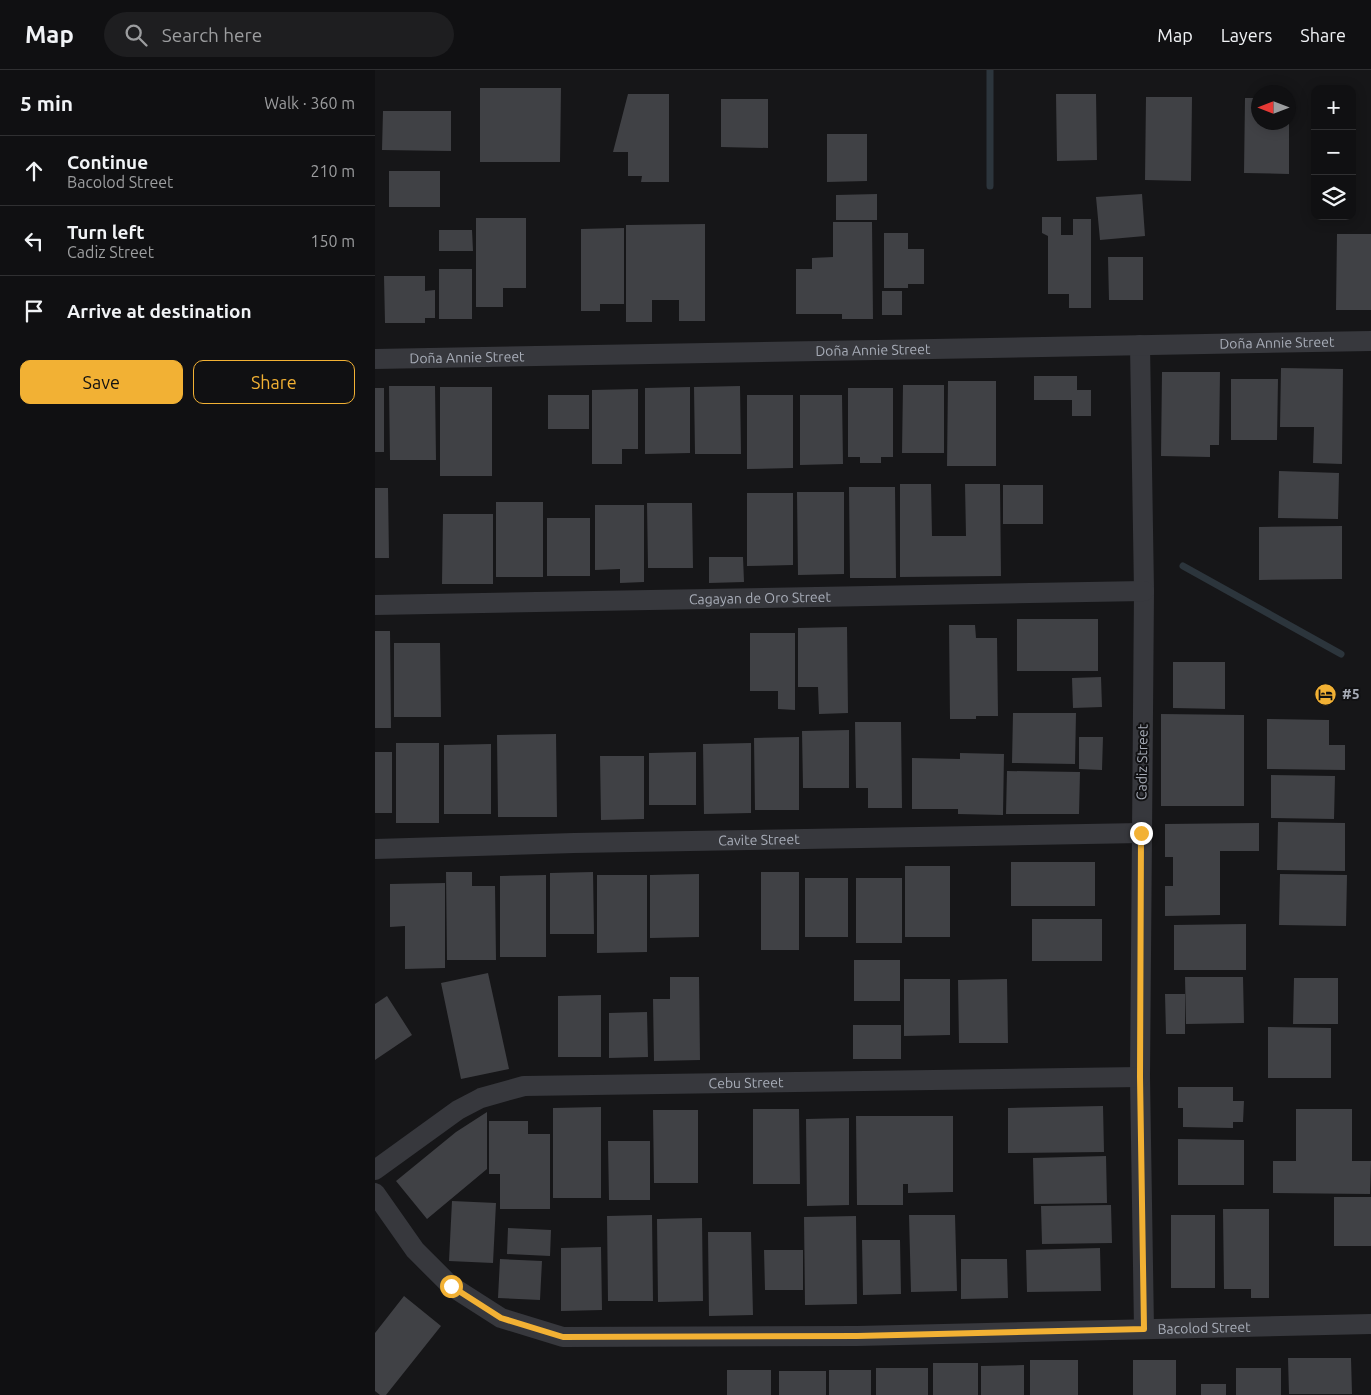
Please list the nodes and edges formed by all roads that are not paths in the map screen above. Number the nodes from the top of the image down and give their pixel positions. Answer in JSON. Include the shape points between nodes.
{"nodes":[{"id":1,"x":1371,"y":341,"type":"edge"},
{"id":2,"x":1140,"y":345,"type":"junction"},
{"id":3,"x":375,"y":359,"type":"edge"},
{"id":4,"x":1144,"y":591,"type":"junction"},
{"id":5,"x":375,"y":605,"type":"edge"},
{"id":6,"x":1141,"y":833,"type":"junction"},
{"id":7,"x":375,"y":849,"type":"edge"},
{"id":8,"x":1140,"y":1077,"type":"junction"},
{"id":9,"x":375,"y":1170,"type":"edge"},
{"id":10,"x":375,"y":1193,"type":"edge"},
{"id":11,"x":1371,"y":1324,"type":"edge"},
{"id":12,"x":1144,"y":1329,"type":"junction"}],
"edges":[{"from":1,"to":2,"type":"street","name":"Doña Annie Street"},
{"from":2,"to":3,"type":"street","name":"Doña Annie Street"},
{"from":2,"to":4,"type":"street","name":"Cadiz Street"},
{"from":4,"to":5,"type":"street","name":"Cagayan de Oro Street"},
{"from":4,"to":6,"type":"street","name":"Cadiz Street"},
{"from":6,"to":7,"type":"street","name":"Cavite Street"},
{"from":6,"to":8,"type":"street","name":"Cadiz Street"},
{"from":8,"to":9,"type":"street","name":"Cebu Street","via":[[523,1086],[481,1098],[458,1110]]},
{"from":8,"to":12,"type":"street","name":"Cadiz Street"},
{"from":10,"to":12,"type":"street","name":"Bacolod Street","via":[[415,1250],[451,1286],[501,1318],[563,1337],[857,1336]]},
{"from":11,"to":12,"type":"street","name":"Bacolod Street"}]}
